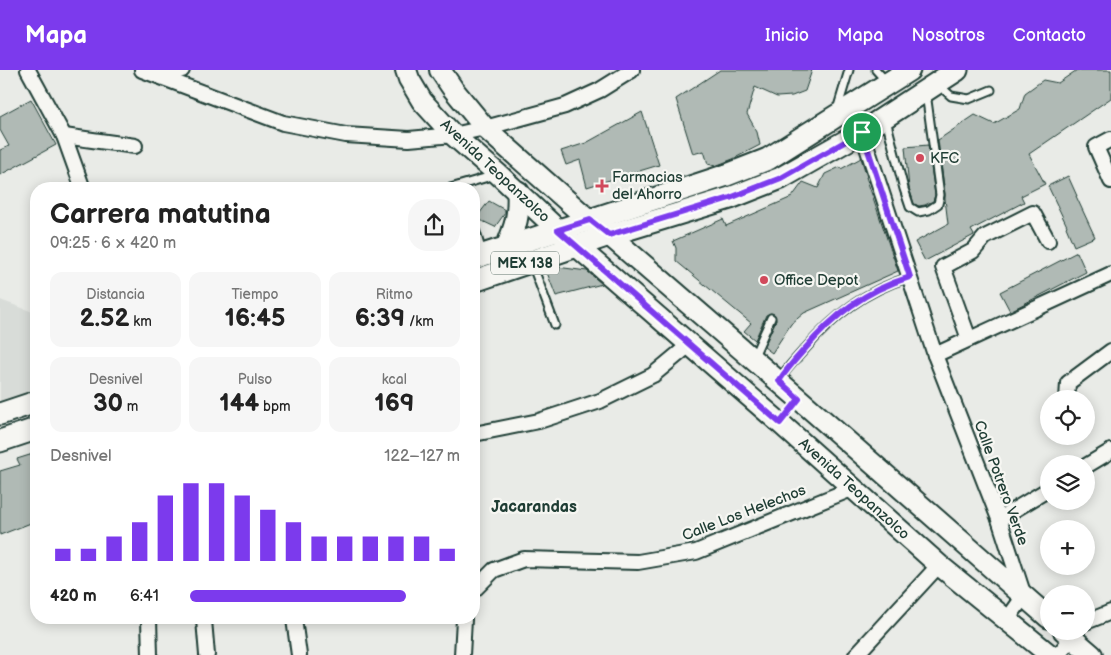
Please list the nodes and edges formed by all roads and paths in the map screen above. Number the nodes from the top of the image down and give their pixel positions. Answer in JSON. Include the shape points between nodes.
{"nodes":[{"id":1,"x":28,"y":70,"type":"edge"},
{"id":2,"x":142,"y":70,"type":"edge"},
{"id":3,"x":182,"y":70,"type":"edge"},
{"id":4,"x":406,"y":70,"type":"edge"},
{"id":5,"x":440,"y":70,"type":"edge"},
{"id":6,"x":632,"y":70,"type":"edge"},
{"id":7,"x":849,"y":70,"type":"edge"},
{"id":8,"x":909,"y":70,"type":"edge"},
{"id":9,"x":957,"y":70,"type":"edge"},
{"id":10,"x":159,"y":76,"type":"junction"},
{"id":11,"x":882,"y":77,"type":"edge"},
{"id":12,"x":932,"y":87,"type":"junction"},
{"id":13,"x":991,"y":90,"type":"dead end"},
{"id":14,"x":885,"y":117,"type":"junction"},
{"id":15,"x":835,"y":118,"type":"junction"},
{"id":16,"x":485,"y":128,"type":"junction"},
{"id":17,"x":862,"y":132,"type":"junction"},
{"id":18,"x":453,"y":134,"type":"junction"},
{"id":19,"x":64,"y":136,"type":"junction"},
{"id":20,"x":1111,"y":139,"type":"edge"},
{"id":21,"x":134,"y":146,"type":"dead end"},
{"id":22,"x":498,"y":174,"type":"junction"},
{"id":23,"x":80,"y":182,"type":"edge"},
{"id":24,"x":475,"y":182,"type":"edge"},
{"id":25,"x":1111,"y":182,"type":"edge"},
{"id":26,"x":518,"y":192,"type":"junction"},
{"id":27,"x":590,"y":220,"type":"junction"},
{"id":28,"x":558,"y":230,"type":"junction"},
{"id":29,"x":609,"y":235,"type":"junction"},
{"id":30,"x":1048,"y":241,"type":"dead end"},
{"id":31,"x":576,"y":246,"type":"junction"},
{"id":32,"x":507,"y":247,"type":"junction"},
{"id":33,"x":480,"y":256,"type":"edge"},
{"id":34,"x":531,"y":261,"type":"junction"},
{"id":35,"x":1111,"y":274,"type":"edge"},
{"id":36,"x":910,"y":277,"type":"junction"},
{"id":37,"x":480,"y":279,"type":"edge"},
{"id":38,"x":771,"y":318,"type":"dead end"},
{"id":39,"x":555,"y":325,"type":"dead end"},
{"id":40,"x":969,"y":339,"type":"junction"},
{"id":41,"x":690,"y":345,"type":"junction"},
{"id":42,"x":1111,"y":351,"type":"edge"},
{"id":43,"x":935,"y":355,"type":"junction"},
{"id":44,"x":753,"y":359,"type":"junction"},
{"id":45,"x":779,"y":381,"type":"junction"},
{"id":46,"x":1068,"y":390,"type":"edge"},
{"id":47,"x":799,"y":399,"type":"junction"},
{"id":48,"x":30,"y":404,"type":"edge"},
{"id":49,"x":0,"y":414,"type":"edge"},
{"id":50,"x":780,"y":423,"type":"junction"},
{"id":51,"x":30,"y":431,"type":"edge"},
{"id":52,"x":480,"y":433,"type":"edge"},
{"id":53,"x":0,"y":441,"type":"edge"},
{"id":54,"x":1111,"y":451,"type":"edge"},
{"id":55,"x":1095,"y":461,"type":"edge"},
{"id":56,"x":854,"y":488,"type":"junction"},
{"id":57,"x":1040,"y":494,"type":"edge"},
{"id":58,"x":999,"y":519,"type":"junction"},
{"id":59,"x":939,"y":565,"type":"junction"},
{"id":60,"x":480,"y":584,"type":"edge"},
{"id":61,"x":1024,"y":596,"type":"junction"},
{"id":62,"x":1040,"y":610,"type":"edge"},
{"id":63,"x":1111,"y":612,"type":"edge"},
{"id":64,"x":1095,"y":618,"type":"edge"},
{"id":65,"x":1007,"y":620,"type":"junction"},
{"id":66,"x":149,"y":624,"type":"edge"},
{"id":67,"x":204,"y":624,"type":"edge"},
{"id":68,"x":295,"y":624,"type":"edge"},
{"id":69,"x":464,"y":624,"type":"edge"},
{"id":70,"x":1067,"y":640,"type":"edge"},
{"id":71,"x":1078,"y":640,"type":"edge"},
{"id":72,"x":150,"y":655,"type":"edge"},
{"id":73,"x":207,"y":655,"type":"edge"},
{"id":74,"x":299,"y":655,"type":"edge"},
{"id":75,"x":462,"y":655,"type":"edge"},
{"id":76,"x":856,"y":655,"type":"edge"},
{"id":77,"x":1050,"y":655,"type":"edge"},
{"id":78,"x":1058,"y":655,"type":"edge"},
{"id":79,"x":1092,"y":655,"type":"edge"}],
"edges":[{"from":1,"to":19,"type":"street"},
{"from":2,"to":10,"type":"street"},
{"from":3,"to":10,"type":"street"},
{"from":4,"to":18,"type":"main road","name":"Avenida Teopanzolco","via":[[422,102]]},
{"from":5,"to":16,"type":"main road","name":"Avenida Teopanzolco"},
{"from":6,"to":16,"type":"street","via":[[565,106]]},
{"from":7,"to":15,"type":"lane"},
{"from":8,"to":11,"type":"main road","number":"MEX 138"},
{"from":9,"to":12,"type":"main road","number":"MEX 138"},
{"from":10,"to":18,"type":"street","via":[[283,123],[346,135],[409,139]]},
{"from":11,"to":15,"type":"main road","number":"MEX 138"},
{"from":12,"to":13,"type":"lane","via":[[951,96],[970,99]]},
{"from":12,"to":14,"type":"main road","number":"MEX 138"},
{"from":12,"to":14,"type":"lane","via":[[940,195],[938,204],[929,210],[918,212],[910,207]]},
{"from":14,"to":17,"type":"main road","number":"MEX 138"},
{"from":15,"to":27,"type":"main road","number":"MEX 138","via":[[768,159]]},
{"from":16,"to":18,"type":"street"},
{"from":16,"to":27,"type":"main road","name":"Avenida Teopanzolco"},
{"from":17,"to":29,"type":"main road","number":"MEX 138","via":[[781,178],[730,198]]},
{"from":17,"to":36,"type":"street","name":"Calle Potrero Verde"},
{"from":18,"to":22,"type":"main road","name":"Avenida Teopanzolco"},
{"from":19,"to":21,"type":"street"},
{"from":19,"to":23,"type":"street"},
{"from":20,"to":25,"type":"street","via":[[1096,147]]},
{"from":22,"to":24,"type":"lane"},
{"from":22,"to":26,"type":"main road","name":"Avenida Teopanzolco"},
{"from":26,"to":28,"type":"main road","name":"Avenida Teopanzolco"},
{"from":26,"to":32,"type":"main road","via":[[516,225]]},
{"from":27,"to":28,"type":"main road","number":"MEX 138"},
{"from":27,"to":29,"type":"main road","name":"Avenida Teopanzolco"},
{"from":28,"to":31,"type":"main road","name":"Avenida Teopanzolco"},
{"from":28,"to":32,"type":"main road","number":"MEX 138"},
{"from":29,"to":31,"type":"main road","number":"MEX 138"},
{"from":29,"to":44,"type":"main road","name":"Avenida Teopanzolco"},
{"from":30,"to":40,"type":"street","via":[[1033,213],[985,237],[973,252],[944,267]]},
{"from":31,"to":34,"type":"main road","number":"MEX 138"},
{"from":31,"to":41,"type":"main road","name":"Avenida Teopanzolco"},
{"from":32,"to":33,"type":"main road","number":"MEX 138"},
{"from":34,"to":37,"type":"main road","number":"MEX 138"},
{"from":34,"to":39,"type":"lane"},
{"from":35,"to":40,"type":"street"},
{"from":36,"to":43,"type":"street","name":"Calle Potrero Verde"},
{"from":36,"to":45,"type":"lane","via":[[867,294],[846,308],[821,330]]},
{"from":38,"to":44,"type":"lane"},
{"from":40,"to":43,"type":"street"},
{"from":41,"to":50,"type":"main road","name":"Avenida Teopanzolco"},
{"from":41,"to":52,"type":"street","via":[[654,375],[600,401],[539,421]]},
{"from":42,"to":46,"type":"street","via":[[1068,383]]},
{"from":43,"to":58,"type":"street","name":"Calle Potrero Verde"},
{"from":44,"to":45,"type":"main road","name":"Avenida Teopanzolco"},
{"from":45,"to":47,"type":"main road","name":"Avenida Teopanzolco"},
{"from":47,"to":50,"type":"main road"},
{"from":47,"to":61,"type":"main road","name":"Avenida Teopanzolco"},
{"from":48,"to":49,"type":"main road"},
{"from":50,"to":56,"type":"main road","name":"Avenida Teopanzolco"},
{"from":51,"to":53,"type":"main road"},
{"from":54,"to":55,"type":"street"},
{"from":56,"to":59,"type":"main road","name":"Avenida Teopanzolco"},
{"from":56,"to":60,"type":"street","name":"Calle Los Helechos","via":[[696,552],[638,562],[524,558],[494,570]]},
{"from":57,"to":58,"type":"street"},
{"from":58,"to":61,"type":"street","name":"Calle Potrero Verde"},
{"from":59,"to":65,"type":"main road","name":"Avenida Teopanzolco"},
{"from":59,"to":76,"type":"street"},
{"from":61,"to":62,"type":"main road","name":"Avenida Teopanzolco"},
{"from":61,"to":65,"type":"street"},
{"from":63,"to":64,"type":"street"},
{"from":65,"to":77,"type":"main road","name":"Avenida Teopanzolco"},
{"from":66,"to":72,"type":"street"},
{"from":67,"to":73,"type":"street"},
{"from":68,"to":74,"type":"street"},
{"from":69,"to":75,"type":"street"},
{"from":70,"to":78,"type":"street"},
{"from":71,"to":79,"type":"main road"}]}
